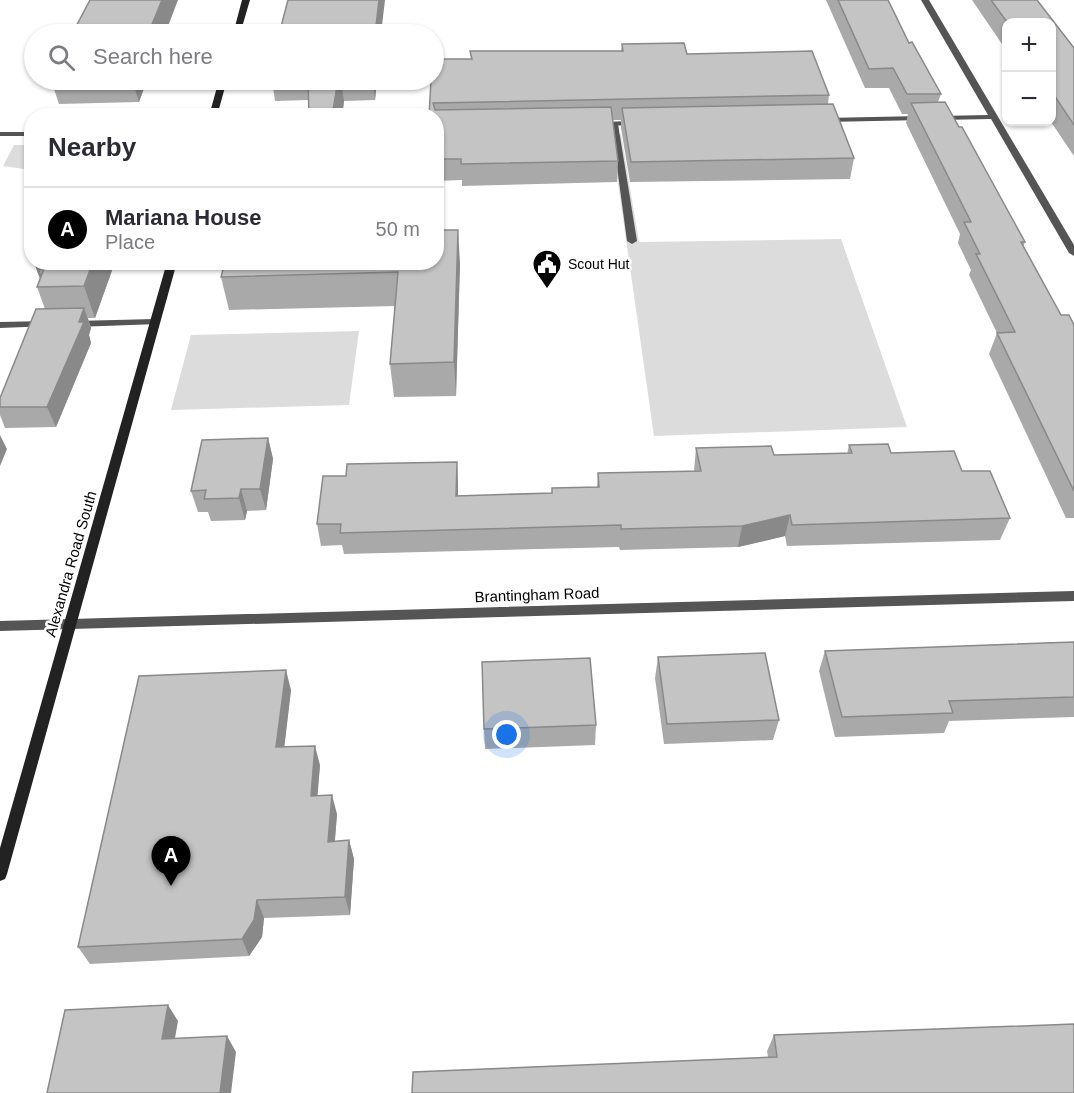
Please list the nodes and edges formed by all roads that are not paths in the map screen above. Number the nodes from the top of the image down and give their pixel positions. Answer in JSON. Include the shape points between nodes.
{"nodes":[{"id":1,"x":246,"y":0,"type":"edge"},
{"id":2,"x":925,"y":0,"type":"edge"},
{"id":3,"x":239,"y":24,"type":"edge"},
{"id":4,"x":221,"y":90,"type":"edge"},
{"id":5,"x":215,"y":108,"type":"edge"},
{"id":6,"x":993,"y":117,"type":"junction"},
{"id":7,"x":816,"y":120,"type":"edge"},
{"id":8,"x":650,"y":123,"type":"edge"},
{"id":9,"x":590,"y":124,"type":"edge"},
{"id":10,"x":614,"y":124,"type":"junction"},
{"id":11,"x":0,"y":134,"type":"edge"},
{"id":12,"x":24,"y":134,"type":"edge"},
{"id":13,"x":632,"y":241,"type":"dead end"},
{"id":14,"x":1074,"y":252,"type":"edge"},
{"id":15,"x":170,"y":270,"type":"edge"},
{"id":16,"x":155,"y":322,"type":"junction"},
{"id":17,"x":0,"y":325,"type":"edge"},
{"id":18,"x":1074,"y":596,"type":"edge"},
{"id":19,"x":71,"y":625,"type":"junction"},
{"id":20,"x":0,"y":626,"type":"edge"},
{"id":21,"x":0,"y":874,"type":"edge"}],
"edges":[{"from":1,"to":3,"type":"street"},
{"from":2,"to":6,"type":"street"},
{"from":4,"to":5,"type":"street"},
{"from":6,"to":7,"type":"street"},
{"from":6,"to":14,"type":"street"},
{"from":8,"to":10,"type":"street"},
{"from":9,"to":10,"type":"street"},
{"from":10,"to":13,"type":"street"},
{"from":11,"to":12,"type":"street"},
{"from":15,"to":16,"type":"street","name":"Alexandra Road South"},
{"from":16,"to":17,"type":"street"},
{"from":16,"to":19,"type":"street","name":"Alexandra Road South"},
{"from":18,"to":19,"type":"street","name":"Brantingham Road"},
{"from":19,"to":20,"type":"street","name":"Brantingham Road"},
{"from":19,"to":21,"type":"street","name":"Alexandra Road South"}]}
